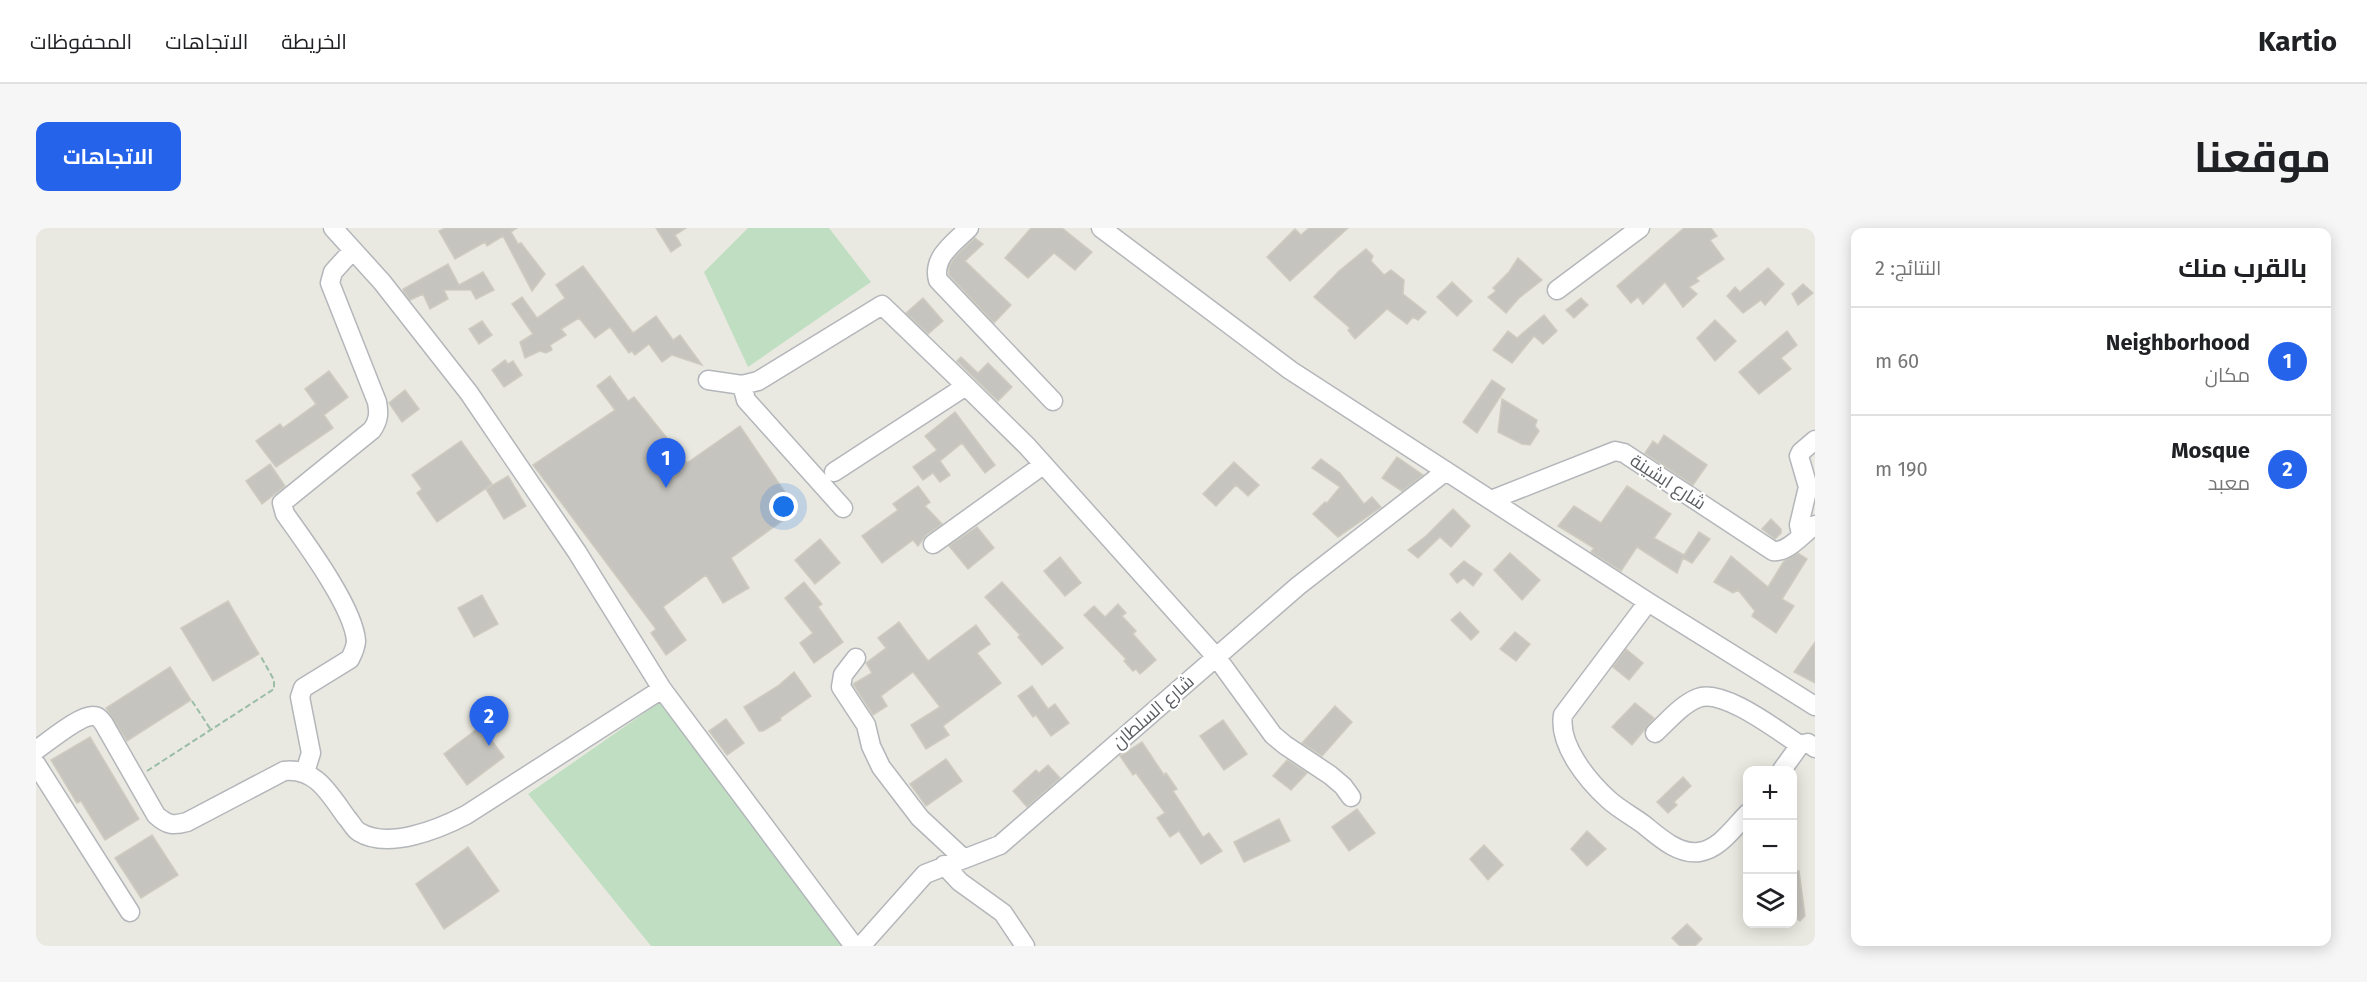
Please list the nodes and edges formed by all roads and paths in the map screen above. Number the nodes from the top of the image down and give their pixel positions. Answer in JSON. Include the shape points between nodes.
{"nodes":[{"id":1,"x":333,"y":228,"type":"edge"},
{"id":2,"x":969,"y":228,"type":"edge"},
{"id":3,"x":1101,"y":228,"type":"edge"},
{"id":4,"x":1640,"y":228,"type":"edge"},
{"id":5,"x":353,"y":250,"type":"junction"},
{"id":6,"x":1557,"y":290,"type":"dead end"},
{"id":7,"x":708,"y":380,"type":"dead end"},
{"id":8,"x":742,"y":385,"type":"junction"},
{"id":9,"x":966,"y":386,"type":"junction"},
{"id":10,"x":1053,"y":401,"type":"dead end"},
{"id":11,"x":1815,"y":440,"type":"edge"},
{"id":12,"x":1043,"y":465,"type":"junction"},
{"id":13,"x":1446,"y":471,"type":"junction"},
{"id":14,"x":834,"y":472,"type":"dead end"},
{"id":15,"x":1491,"y":500,"type":"junction"},
{"id":16,"x":843,"y":508,"type":"dead end"},
{"id":17,"x":1808,"y":530,"type":"edge"},
{"id":18,"x":933,"y":544,"type":"dead end"},
{"id":19,"x":1648,"y":602,"type":"junction"},
{"id":20,"x":260,"y":655,"type":"dead end"},
{"id":21,"x":856,"y":658,"type":"dead end"},
{"id":22,"x":1217,"y":658,"type":"junction"},
{"id":23,"x":662,"y":689,"type":"junction"},
{"id":24,"x":192,"y":701,"type":"dead end"},
{"id":25,"x":1815,"y":706,"type":"edge"},
{"id":26,"x":211,"y":730,"type":"junction"},
{"id":27,"x":1655,"y":733,"type":"dead end"},
{"id":28,"x":1808,"y":746,"type":"edge"},
{"id":29,"x":36,"y":750,"type":"edge"},
{"id":30,"x":36,"y":764,"type":"edge"},
{"id":31,"x":1787,"y":766,"type":"edge"},
{"id":32,"x":305,"y":772,"type":"junction"},
{"id":33,"x":142,"y":774,"type":"dead end"},
{"id":34,"x":1351,"y":797,"type":"dead end"},
{"id":35,"x":1743,"y":818,"type":"edge"},
{"id":36,"x":963,"y":858,"type":"junction"},
{"id":37,"x":944,"y":866,"type":"junction"},
{"id":38,"x":130,"y":912,"type":"dead end"},
{"id":39,"x":854,"y":946,"type":"edge"},
{"id":40,"x":861,"y":946,"type":"edge"},
{"id":41,"x":1025,"y":946,"type":"edge"}],
"edges":[{"from":1,"to":5,"type":"street"},
{"from":2,"to":10,"type":"street","via":[[941,256],[936,265],[938,280]]},
{"from":3,"to":13,"type":"street","via":[[1290,370]]},
{"from":4,"to":6,"type":"street"},
{"from":5,"to":23,"type":"street","via":[[469,393],[577,552]]},
{"from":5,"to":32,"type":"street","via":[[333,272],[330,283],[377,402],[377,423],[282,503],[285,514],[342,602],[356,641],[350,659],[303,688],[300,697],[310,753]]},
{"from":7,"to":8,"type":"street"},
{"from":8,"to":9,"type":"street","via":[[758,381],[882,305]]},
{"from":8,"to":16,"type":"street","via":[[746,400]]},
{"from":9,"to":12,"type":"street"},
{"from":9,"to":14,"type":"street"},
{"from":11,"to":17,"type":"street","name":"شارع ابشينة","via":[[1799,456],[1808,488],[1799,525]]},
{"from":12,"to":18,"type":"street"},
{"from":12,"to":22,"type":"street"},
{"from":13,"to":15,"type":"street"},
{"from":13,"to":22,"type":"street","name":"شارع السلطان","via":[[1298,586]]},
{"from":15,"to":17,"type":"street","name":"شارع ابشينة","via":[[1615,451],[1624,453],[1773,551],[1785,550]]},
{"from":15,"to":19,"type":"street"},
{"from":19,"to":25,"type":"street"},
{"from":19,"to":35,"type":"street","via":[[1563,715],[1564,738],[1586,776],[1610,801],[1677,848],[1701,852],[1720,843]]},
{"from":20,"to":26,"type":"path","via":[[274,680],[274,689]]},
{"from":21,"to":36,"type":"street","via":[[843,675],[841,687],[866,725],[881,767],[920,818]]},
{"from":22,"to":34,"type":"street","via":[[1273,735],[1330,775]]},
{"from":22,"to":36,"type":"street","name":"شارع السلطان","via":[[1006,840]]},
{"from":23,"to":32,"type":"street","via":[[466,815],[418,835],[370,837],[357,831],[320,782]]},
{"from":23,"to":39,"type":"street"},
{"from":24,"to":26,"type":"path"},
{"from":26,"to":33,"type":"path"},
{"from":27,"to":28,"type":"street","via":[[1690,702],[1710,695],[1732,702]]},
{"from":28,"to":31,"type":"street"},
{"from":29,"to":32,"type":"street","via":[[87,717],[100,717],[156,815],[174,826],[284,771]]},
{"from":30,"to":38,"type":"street"},
{"from":36,"to":37,"type":"street","name":"شارع السلطان"},
{"from":37,"to":40,"type":"street","name":"شارع السلطان","via":[[925,874]]},
{"from":37,"to":41,"type":"street","via":[[1003,913]]}]}
